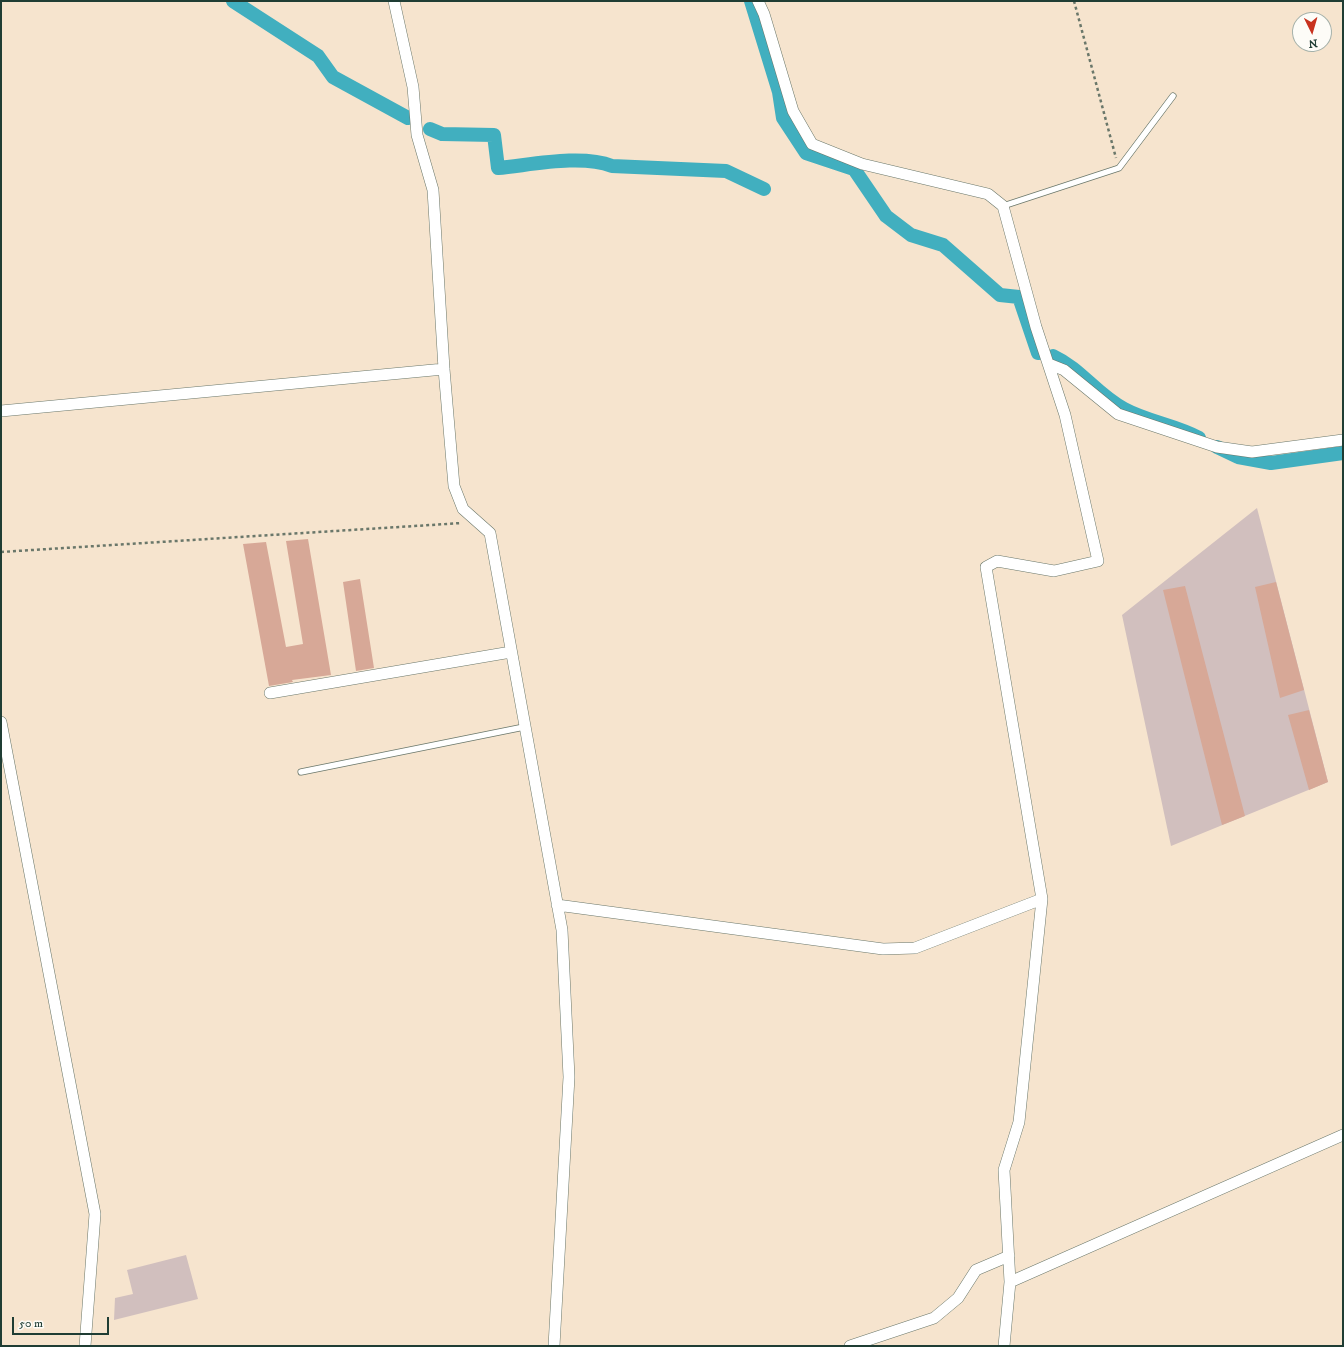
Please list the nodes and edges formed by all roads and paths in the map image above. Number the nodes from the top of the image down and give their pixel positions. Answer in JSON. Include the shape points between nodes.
{"nodes":[{"id":1,"x":394,"y":1,"type":"edge"},
{"id":2,"x":758,"y":1,"type":"edge"},
{"id":3,"x":1074,"y":1,"type":"edge"},
{"id":4,"x":1173,"y":96,"type":"dead end"},
{"id":5,"x":1119,"y":168,"type":"junction"},
{"id":6,"x":1003,"y":206,"type":"junction"},
{"id":7,"x":1049,"y":364,"type":"junction"},
{"id":8,"x":444,"y":369,"type":"junction"},
{"id":9,"x":1,"y":411,"type":"edge"},
{"id":10,"x":1343,"y":440,"type":"edge"},
{"id":11,"x":478,"y":522,"type":"junction"},
{"id":12,"x":1,"y":552,"type":"edge"},
{"id":13,"x":511,"y":652,"type":"junction"},
{"id":14,"x":270,"y":693,"type":"dead end"},
{"id":15,"x":1,"y":722,"type":"edge"},
{"id":16,"x":524,"y":727,"type":"junction"},
{"id":17,"x":301,"y":772,"type":"dead end"},
{"id":18,"x":1042,"y":900,"type":"junction"},
{"id":19,"x":557,"y":904,"type":"junction"},
{"id":20,"x":1343,"y":1134,"type":"edge"},
{"id":21,"x":1008,"y":1256,"type":"junction"},
{"id":22,"x":1010,"y":1282,"type":"junction"},
{"id":23,"x":85,"y":1346,"type":"edge"},
{"id":24,"x":554,"y":1346,"type":"edge"},
{"id":25,"x":850,"y":1346,"type":"edge"},
{"id":26,"x":1004,"y":1346,"type":"edge"}],
"edges":[{"from":1,"to":8,"type":"street","via":[[413,87],[417,135],[433,190]]},
{"from":2,"to":6,"type":"street","via":[[793,111],[812,144],[862,164],[988,194]]},
{"from":3,"to":5,"type":"path"},
{"from":4,"to":5,"type":"lane"},
{"from":5,"to":6,"type":"lane"},
{"from":6,"to":7,"type":"street","via":[[1036,327]]},
{"from":7,"to":10,"type":"street","via":[[1064,370],[1118,414],[1217,447],[1252,452]]},
{"from":7,"to":18,"type":"street","via":[[1065,415],[1098,562],[1054,571],[997,561],[986,567]]},
{"from":8,"to":9,"type":"street"},
{"from":8,"to":11,"type":"street","via":[[454,486],[463,509]]},
{"from":11,"to":12,"type":"path"},
{"from":11,"to":13,"type":"street","via":[[490,533]]},
{"from":13,"to":14,"type":"street"},
{"from":13,"to":16,"type":"street"},
{"from":15,"to":23,"type":"street","via":[[95,1214]]},
{"from":16,"to":17,"type":"lane"},
{"from":16,"to":19,"type":"street"},
{"from":18,"to":19,"type":"street","via":[[915,948],[883,949]]},
{"from":18,"to":21,"type":"street","via":[[1018,1122],[1004,1170]]},
{"from":19,"to":24,"type":"street","via":[[562,930],[569,1077]]},
{"from":20,"to":22,"type":"street"},
{"from":21,"to":22,"type":"street"},
{"from":21,"to":25,"type":"street","via":[[976,1270],[958,1298],[934,1318]]},
{"from":22,"to":26,"type":"street"}]}
